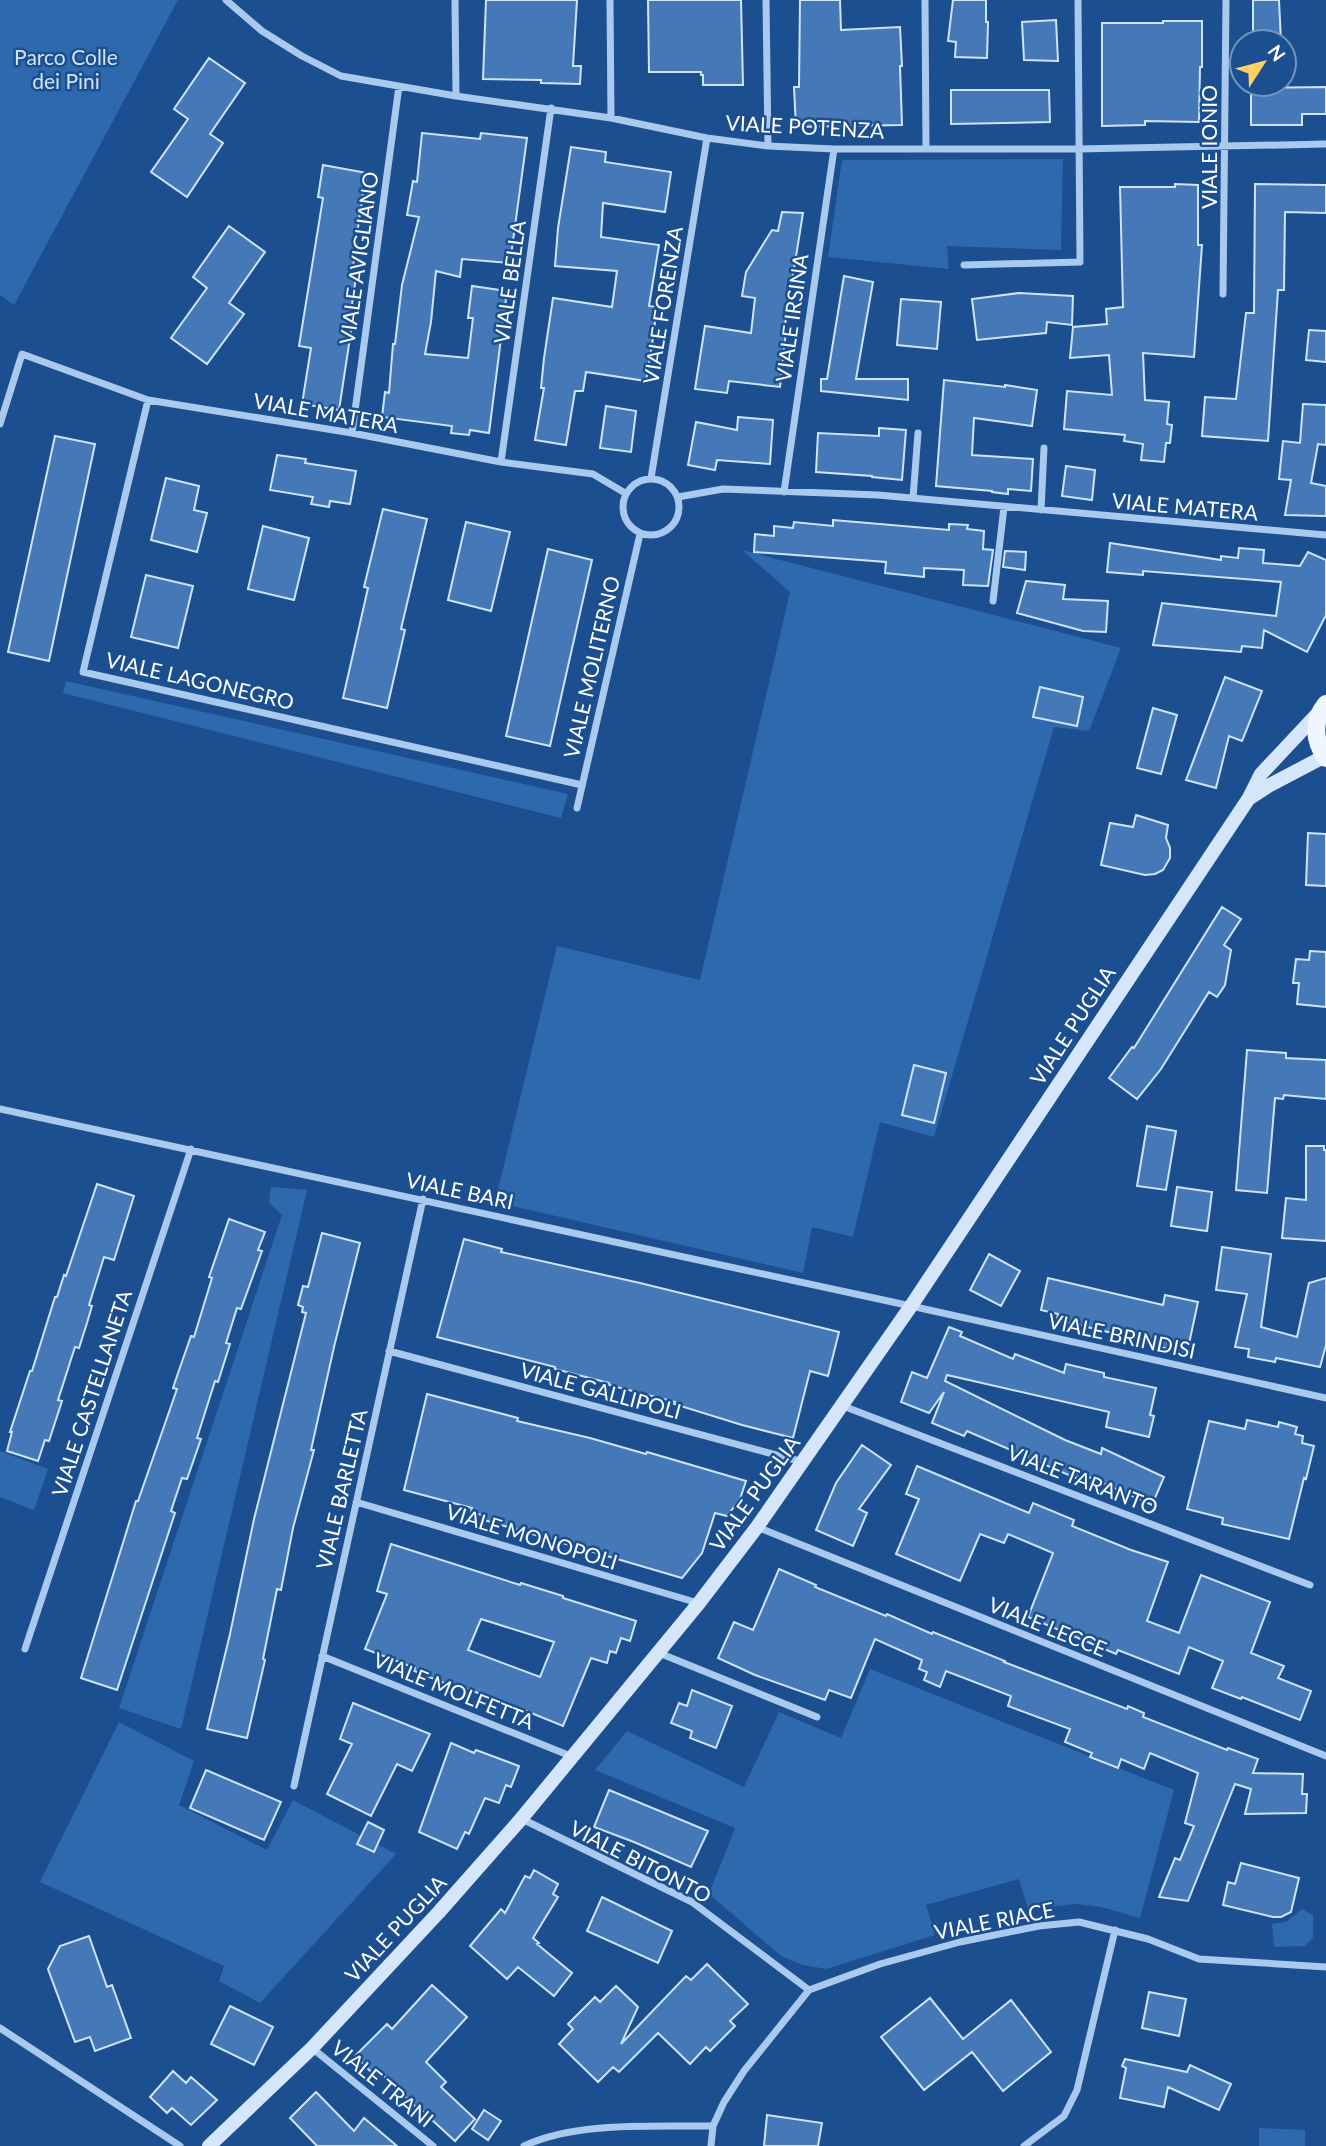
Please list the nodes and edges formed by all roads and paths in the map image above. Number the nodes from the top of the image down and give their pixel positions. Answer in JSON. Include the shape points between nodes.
{"nodes":[{"id":1,"x":226,"y":0,"type":"edge"},
{"id":2,"x":456,"y":0,"type":"edge"},
{"id":3,"x":610,"y":0,"type":"edge"},
{"id":4,"x":766,"y":0,"type":"edge"},
{"id":5,"x":925,"y":0,"type":"edge"},
{"id":6,"x":1078,"y":0,"type":"edge"},
{"id":7,"x":1226,"y":0,"type":"edge"},
{"id":8,"x":399,"y":86,"type":"junction"},
{"id":9,"x":456,"y":96,"type":"junction"},
{"id":10,"x":551,"y":108,"type":"junction"},
{"id":11,"x":611,"y":118,"type":"junction"},
{"id":12,"x":707,"y":138,"type":"junction"},
{"id":13,"x":1326,"y":144,"type":"edge"},
{"id":14,"x":768,"y":146,"type":"junction"},
{"id":15,"x":1226,"y":146,"type":"junction"},
{"id":16,"x":926,"y":148,"type":"junction"},
{"id":17,"x":834,"y":149,"type":"junction"},
{"id":18,"x":1078,"y":149,"type":"junction"},
{"id":19,"x":964,"y":265,"type":"dead end"},
{"id":20,"x":1223,"y":294,"type":"dead end"},
{"id":21,"x":149,"y":400,"type":"junction"},
{"id":22,"x":0,"y":424,"type":"edge"},
{"id":23,"x":352,"y":433,"type":"junction"},
{"id":24,"x":918,"y":433,"type":"dead end"},
{"id":25,"x":1044,"y":448,"type":"dead end"},
{"id":26,"x":501,"y":462,"type":"junction"},
{"id":27,"x":651,"y":478,"type":"junction"},
{"id":28,"x":784,"y":492,"type":"junction"},
{"id":29,"x":625,"y":493,"type":"junction"},
{"id":30,"x":678,"y":497,"type":"junction"},
{"id":31,"x":913,"y":498,"type":"junction"},
{"id":32,"x":1004,"y":507,"type":"junction"},
{"id":33,"x":1041,"y":510,"type":"junction"},
{"id":34,"x":640,"y":534,"type":"junction"},
{"id":35,"x":1326,"y":535,"type":"edge"},
{"id":36,"x":993,"y":601,"type":"dead end"},
{"id":37,"x":1324,"y":706,"type":"edge"},
{"id":38,"x":1325,"y":757,"type":"edge"},
{"id":39,"x":582,"y":785,"type":"junction"},
{"id":40,"x":1249,"y":799,"type":"junction"},
{"id":41,"x":577,"y":808,"type":"dead end"},
{"id":42,"x":0,"y":1109,"type":"edge"},
{"id":43,"x":191,"y":1149,"type":"junction"},
{"id":44,"x":423,"y":1199,"type":"junction"},
{"id":45,"x":911,"y":1306,"type":"junction"},
{"id":46,"x":389,"y":1351,"type":"junction"},
{"id":47,"x":1326,"y":1398,"type":"edge"},
{"id":48,"x":843,"y":1406,"type":"junction"},
{"id":49,"x":803,"y":1462,"type":"junction"},
{"id":50,"x":356,"y":1502,"type":"junction"},
{"id":51,"x":757,"y":1527,"type":"junction"},
{"id":52,"x":1310,"y":1585,"type":"dead end"},
{"id":53,"x":699,"y":1603,"type":"junction"},
{"id":54,"x":25,"y":1649,"type":"dead end"},
{"id":55,"x":659,"y":1654,"type":"junction"},
{"id":56,"x":322,"y":1656,"type":"junction"},
{"id":57,"x":817,"y":1717,"type":"dead end"},
{"id":58,"x":1326,"y":1756,"type":"edge"},
{"id":59,"x":573,"y":1757,"type":"junction"},
{"id":60,"x":294,"y":1786,"type":"dead end"},
{"id":61,"x":521,"y":1819,"type":"junction"},
{"id":62,"x":1115,"y":1930,"type":"junction"},
{"id":63,"x":1326,"y":1967,"type":"edge"},
{"id":64,"x":809,"y":1990,"type":"junction"},
{"id":65,"x":0,"y":2028,"type":"edge"},
{"id":66,"x":312,"y":2048,"type":"junction"},
{"id":67,"x":713,"y":2126,"type":"junction"},
{"id":68,"x":180,"y":2146,"type":"edge"},
{"id":69,"x":209,"y":2146,"type":"edge"},
{"id":70,"x":433,"y":2146,"type":"edge"},
{"id":71,"x":524,"y":2146,"type":"edge"},
{"id":72,"x":711,"y":2146,"type":"edge"},
{"id":73,"x":1024,"y":2146,"type":"edge"}],
"edges":[{"from":1,"to":8,"type":"street","name":"VIALE POTENZA","via":[[262,30],[341,76]]},
{"from":2,"to":9,"type":"street"},
{"from":3,"to":11,"type":"street"},
{"from":4,"to":14,"type":"street"},
{"from":5,"to":16,"type":"street"},
{"from":6,"to":18,"type":"street"},
{"from":7,"to":15,"type":"street","name":"VIALE IONIO"},
{"from":8,"to":9,"type":"street","name":"VIALE POTENZA"},
{"from":8,"to":23,"type":"street","name":"VIALE AVIGLIANO"},
{"from":9,"to":10,"type":"street","name":"VIALE POTENZA"},
{"from":10,"to":11,"type":"street","name":"VIALE POTENZA"},
{"from":10,"to":26,"type":"street","name":"VIALE BELLA"},
{"from":11,"to":12,"type":"street","name":"VIALE POTENZA"},
{"from":12,"to":14,"type":"street","name":"VIALE POTENZA"},
{"from":12,"to":27,"type":"street","name":"VIALE FORENZA"},
{"from":13,"to":15,"type":"street","name":"VIALE POTENZA"},
{"from":14,"to":17,"type":"street","name":"VIALE POTENZA"},
{"from":15,"to":18,"type":"street","name":"VIALE POTENZA"},
{"from":15,"to":20,"type":"street","name":"VIALE IONIO"},
{"from":16,"to":17,"type":"street","name":"VIALE POTENZA"},
{"from":16,"to":18,"type":"street","name":"VIALE POTENZA"},
{"from":17,"to":28,"type":"street","name":"VIALE IRSINA"},
{"from":18,"to":19,"type":"street","via":[[1080,262]]},
{"from":21,"to":22,"type":"street","name":"VIALE MATERA","via":[[22,354]]},
{"from":21,"to":23,"type":"street","name":"VIALE MATERA"},
{"from":21,"to":39,"type":"street","name":"VIALE LAGONEGRO","via":[[83,672]]},
{"from":23,"to":26,"type":"street","name":"VIALE MATERA"},
{"from":24,"to":31,"type":"street"},
{"from":25,"to":33,"type":"street"},
{"from":26,"to":29,"type":"street","name":"VIALE MATERA","via":[[593,474]]},
{"from":27,"to":29,"type":"street","via":[[636,482]]},
{"from":27,"to":30,"type":"street","via":[[668,484]]},
{"from":28,"to":30,"type":"street","name":"VIALE MATERA","via":[[723,489]]},
{"from":28,"to":31,"type":"street","name":"VIALE MATERA"},
{"from":29,"to":34,"type":"street","via":[[621,509],[627,524]]},
{"from":30,"to":34,"type":"street","via":[[679,514],[671,528],[656,536]]},
{"from":31,"to":32,"type":"street","name":"VIALE MATERA"},
{"from":32,"to":33,"type":"street","name":"VIALE MATERA"},
{"from":32,"to":36,"type":"street"},
{"from":33,"to":35,"type":"street","name":"VIALE MATERA"},
{"from":34,"to":39,"type":"street","name":"VIALE MOLITERNO"},
{"from":37,"to":38,"type":"main road","via":[[1316,732]]},
{"from":37,"to":40,"type":"main road","name":"VIALE PUGLIA","via":[[1261,774]]},
{"from":38,"to":40,"type":"main road","name":"VIALE PUGLIA"},
{"from":39,"to":41,"type":"street","name":"VIALE MOLITERNO"},
{"from":40,"to":45,"type":"main road","name":"VIALE PUGLIA"},
{"from":42,"to":43,"type":"street","name":"VIALE BARI"},
{"from":43,"to":44,"type":"street","name":"VIALE BARI"},
{"from":43,"to":54,"type":"street","name":"VIALE CASTELLANETA"},
{"from":44,"to":45,"type":"street","name":"VIALE BARI"},
{"from":44,"to":46,"type":"street","name":"VIALE BARLETTA"},
{"from":45,"to":47,"type":"street","name":"VIALE BRINDISI"},
{"from":45,"to":48,"type":"main road","name":"VIALE PUGLIA"},
{"from":46,"to":49,"type":"street","name":"VIALE GALLIPOLI"},
{"from":46,"to":50,"type":"street","name":"VIALE BARLETTA"},
{"from":48,"to":49,"type":"main road","name":"VIALE PUGLIA"},
{"from":48,"to":52,"type":"street","name":"VIALE TARANTO"},
{"from":49,"to":51,"type":"main road","name":"VIALE PUGLIA"},
{"from":50,"to":53,"type":"street","name":"VIALE MONOPOLI"},
{"from":50,"to":56,"type":"street","name":"VIALE BARLETTA"},
{"from":51,"to":53,"type":"main road","name":"VIALE PUGLIA"},
{"from":51,"to":58,"type":"street","name":"VIALE LECCE"},
{"from":53,"to":55,"type":"main road","name":"VIALE PUGLIA"},
{"from":55,"to":57,"type":"street"},
{"from":55,"to":59,"type":"main road","name":"VIALE PUGLIA"},
{"from":56,"to":59,"type":"street","name":"VIALE MOLFETTA"},
{"from":56,"to":60,"type":"street","name":"VIALE BARLETTA"},
{"from":59,"to":61,"type":"main road","name":"VIALE PUGLIA"},
{"from":61,"to":64,"type":"street","name":"VIALE BITONTO","via":[[692,1902]]},
{"from":61,"to":66,"type":"main road","name":"VIALE PUGLIA"},
{"from":62,"to":63,"type":"street","name":"VIALE RIACE","via":[[1199,1959]]},
{"from":62,"to":64,"type":"street","name":"VIALE RIACE","via":[[1079,1922],[1039,1926],[880,1964]]},
{"from":62,"to":73,"type":"street","via":[[1077,2090],[1064,2116]]},
{"from":64,"to":67,"type":"street","via":[[744,2071]]},
{"from":65,"to":68,"type":"street"},
{"from":66,"to":69,"type":"main road","name":"VIALE PUGLIA"},
{"from":66,"to":70,"type":"street","name":"VIALE TRANI"},
{"from":67,"to":71,"type":"street","via":[[598,2128]]},
{"from":67,"to":72,"type":"street"}]}
